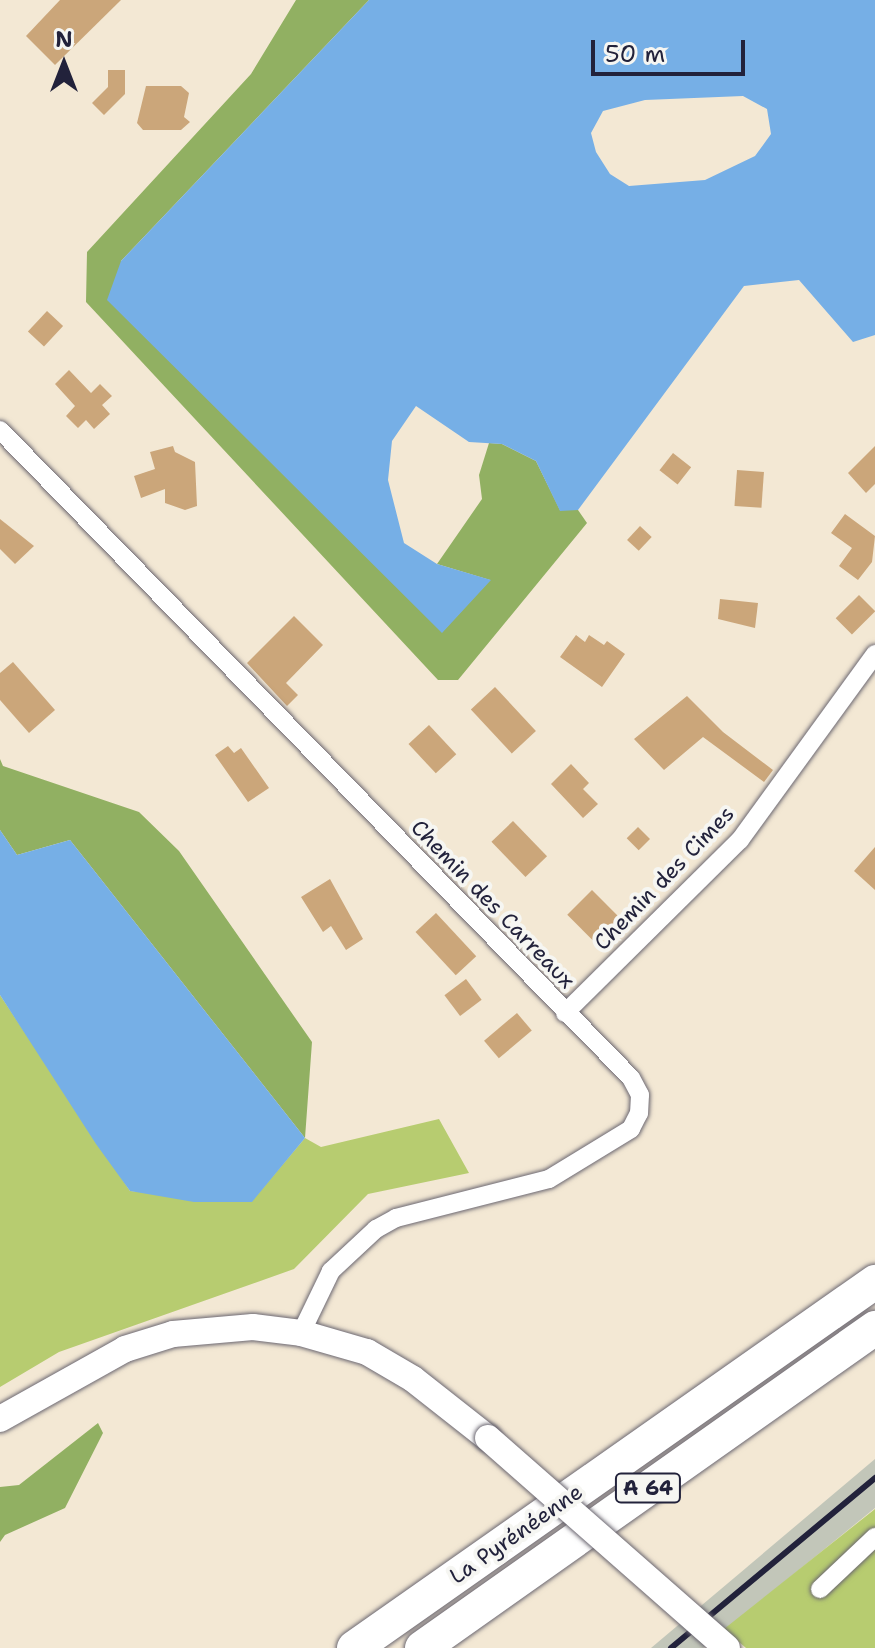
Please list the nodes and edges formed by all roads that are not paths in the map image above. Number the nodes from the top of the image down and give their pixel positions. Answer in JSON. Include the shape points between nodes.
{"nodes":[{"id":1,"x":0,"y":430,"type":"edge"},
{"id":2,"x":875,"y":654,"type":"edge"},
{"id":3,"x":565,"y":1013,"type":"junction"},
{"id":4,"x":875,"y":1282,"type":"edge"},
{"id":5,"x":875,"y":1328,"type":"edge"},
{"id":6,"x":301,"y":1333,"type":"junction"},
{"id":7,"x":0,"y":1419,"type":"edge"},
{"id":8,"x":875,"y":1537,"type":"edge"},
{"id":9,"x":820,"y":1589,"type":"dead end"},
{"id":10,"x":354,"y":1648,"type":"edge"},
{"id":11,"x":422,"y":1648,"type":"edge"},
{"id":12,"x":727,"y":1648,"type":"edge"}],
"edges":[{"from":1,"to":3,"type":"street","name":"Chemin des Carreaux"},
{"from":2,"to":3,"type":"street","name":"Chemin des Cimes","via":[[740,840]]},
{"from":3,"to":6,"type":"street","name":"Chemin des Carreaux","via":[[631,1078],[640,1095],[631,1129],[549,1179],[516,1192],[396,1218],[376,1229],[331,1271]]},
{"from":4,"to":10,"type":"highway","name":"La Pyrénéenne","number":"A 64"},
{"from":5,"to":11,"type":"highway","name":"La Pyrénéenne","number":"A 64"},
{"from":6,"to":7,"type":"main road","via":[[225,1327],[146,1341],[93,1364]]},
{"from":6,"to":12,"type":"main road","bridge":true,"via":[[389,1364],[488,1438]]},
{"from":8,"to":9,"type":"street"}]}
